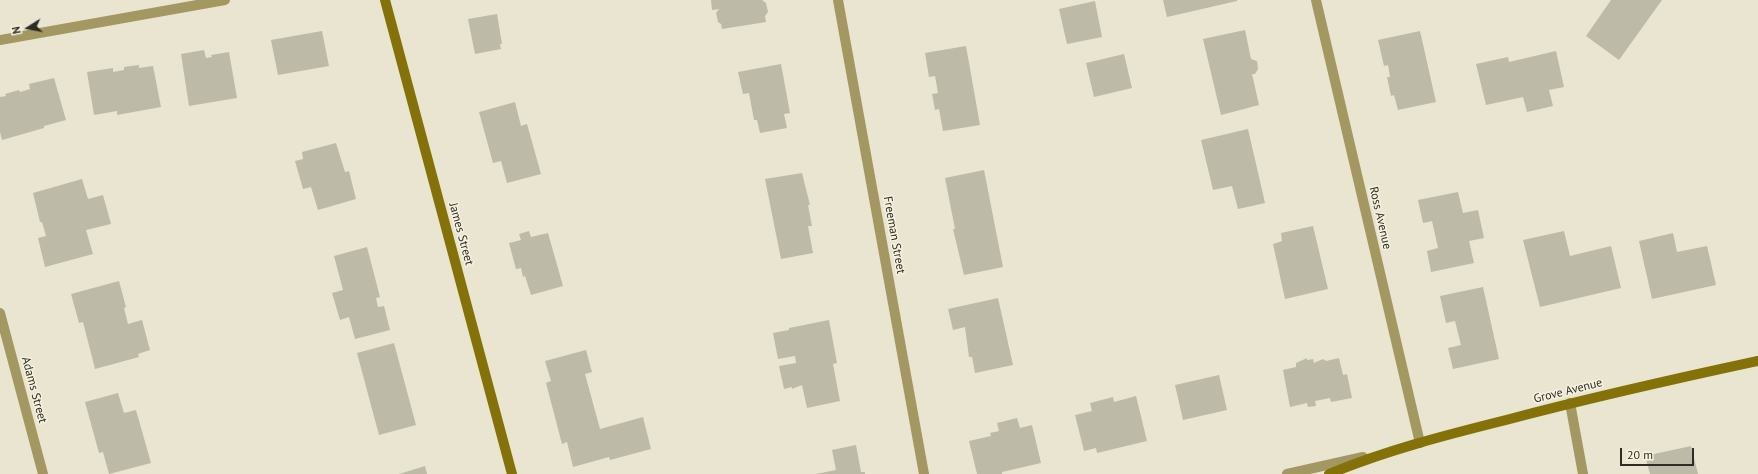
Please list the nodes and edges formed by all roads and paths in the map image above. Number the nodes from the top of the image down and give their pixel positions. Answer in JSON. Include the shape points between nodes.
{"nodes":[{"id":1,"x":225,"y":0,"type":"edge"},
{"id":2,"x":385,"y":0,"type":"edge"},
{"id":3,"x":838,"y":0,"type":"edge"},
{"id":4,"x":1316,"y":0,"type":"edge"},
{"id":5,"x":0,"y":40,"type":"edge"},
{"id":6,"x":0,"y":313,"type":"edge"},
{"id":7,"x":1758,"y":361,"type":"edge"},
{"id":8,"x":1570,"y":403,"type":"junction"},
{"id":9,"x":1420,"y":443,"type":"junction"},
{"id":10,"x":1386,"y":452,"type":"junction"},
{"id":11,"x":43,"y":474,"type":"edge"},
{"id":12,"x":512,"y":474,"type":"edge"},
{"id":13,"x":924,"y":474,"type":"edge"},
{"id":14,"x":1287,"y":474,"type":"edge"},
{"id":15,"x":1329,"y":474,"type":"edge"},
{"id":16,"x":1582,"y":474,"type":"edge"}],
"edges":[{"from":1,"to":5,"type":"street"},
{"from":2,"to":12,"type":"street","name":"James Street"},
{"from":3,"to":13,"type":"street","name":"Freeman Street"},
{"from":4,"to":9,"type":"street","name":"Ross Avenue"},
{"from":6,"to":11,"type":"street","name":"Adams Street"},
{"from":7,"to":8,"type":"street","name":"Grove Avenue"},
{"from":8,"to":9,"type":"street","name":"Grove Avenue"},
{"from":8,"to":16,"type":"street"},
{"from":9,"to":10,"type":"street","name":"Grove Avenue"},
{"from":10,"to":14,"type":"street","name":"Grove Avenue"},
{"from":10,"to":15,"type":"street","name":"Grove Avenue"}]}
